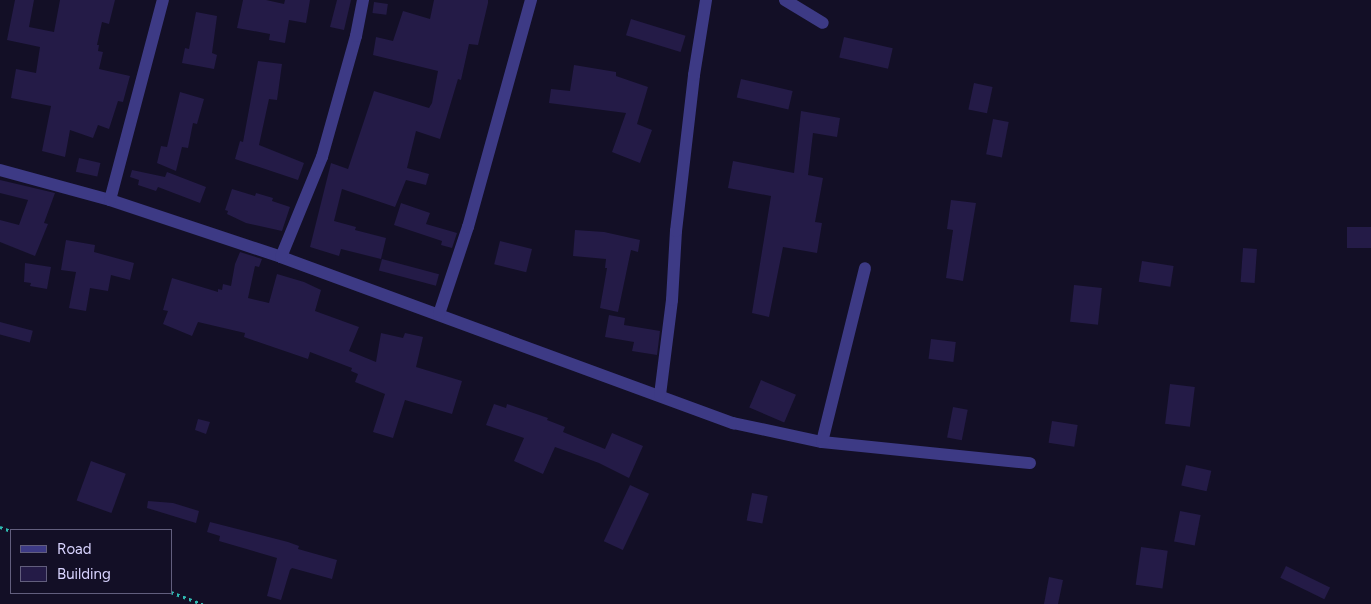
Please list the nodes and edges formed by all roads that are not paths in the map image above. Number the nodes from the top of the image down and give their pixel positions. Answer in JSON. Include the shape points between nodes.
{"nodes":[{"id":1,"x":162,"y":0,"type":"edge"},
{"id":2,"x":363,"y":0,"type":"edge"},
{"id":3,"x":531,"y":0,"type":"edge"},
{"id":4,"x":706,"y":0,"type":"edge"},
{"id":5,"x":785,"y":0,"type":"edge"},
{"id":6,"x":823,"y":23,"type":"dead end"},
{"id":7,"x":0,"y":170,"type":"edge"},
{"id":8,"x":110,"y":200,"type":"junction"},
{"id":9,"x":281,"y":257,"type":"junction"},
{"id":10,"x":865,"y":268,"type":"dead end"},
{"id":11,"x":438,"y":314,"type":"junction"},
{"id":12,"x":660,"y":394,"type":"junction"},
{"id":13,"x":822,"y":442,"type":"junction"},
{"id":14,"x":1030,"y":463,"type":"dead end"}],
"edges":[{"from":1,"to":8,"type":"street"},
{"from":2,"to":9,"type":"street","via":[[322,157]]},
{"from":3,"to":11,"type":"street","via":[[468,227]]},
{"from":4,"to":12,"type":"street","via":[[694,75]]},
{"from":5,"to":6,"type":"street"},
{"from":7,"to":8,"type":"street"},
{"from":8,"to":9,"type":"street"},
{"from":9,"to":11,"type":"street"},
{"from":10,"to":13,"type":"street"},
{"from":11,"to":12,"type":"street"},
{"from":12,"to":13,"type":"street","via":[[733,422]]},
{"from":13,"to":14,"type":"street"}]}
